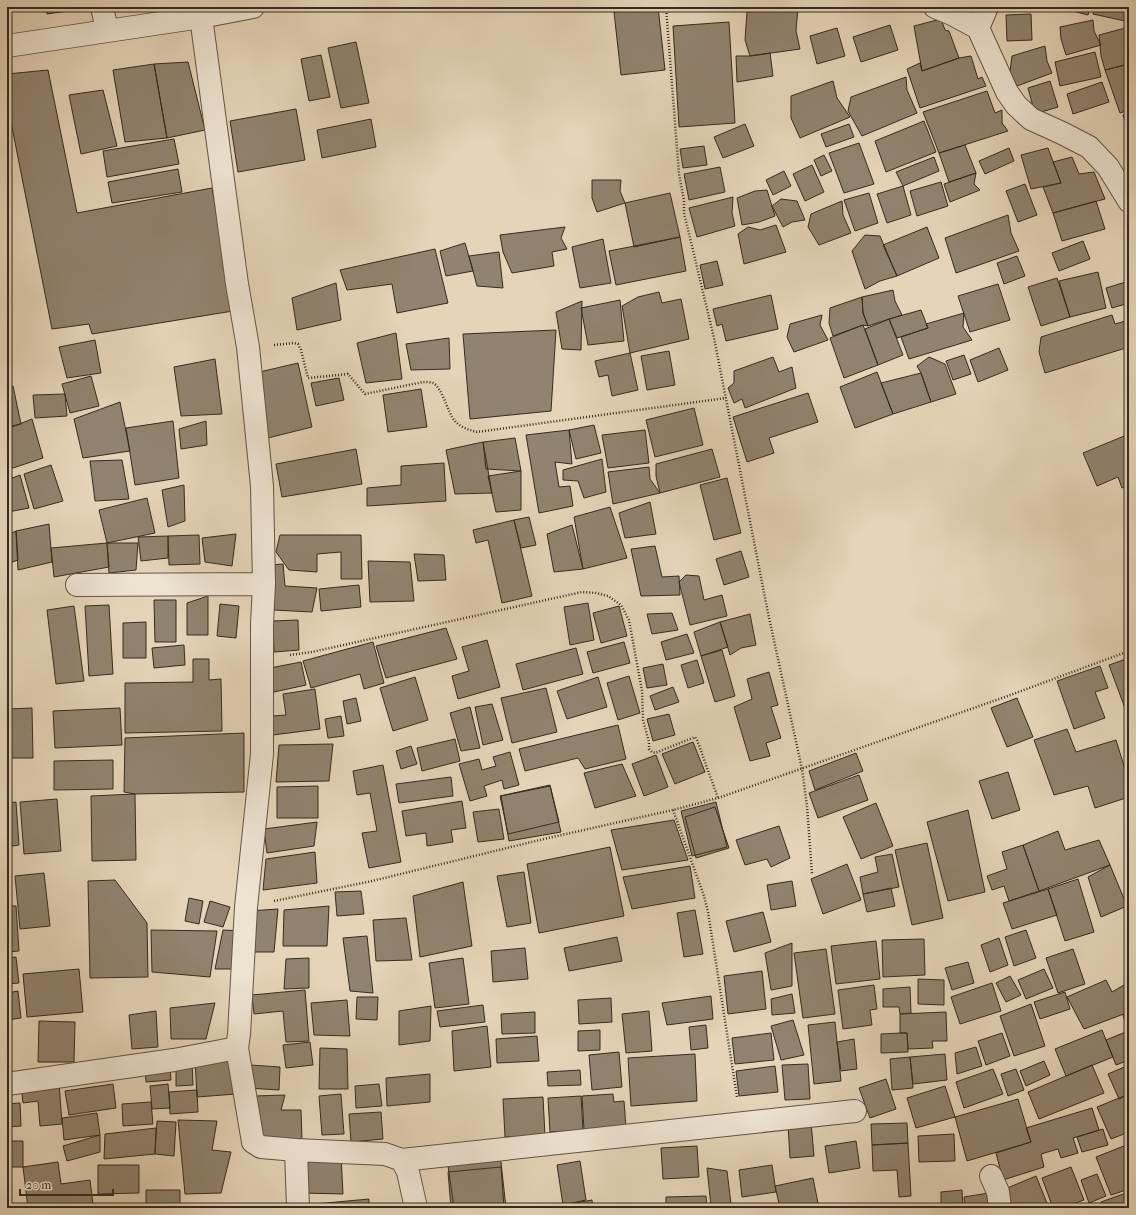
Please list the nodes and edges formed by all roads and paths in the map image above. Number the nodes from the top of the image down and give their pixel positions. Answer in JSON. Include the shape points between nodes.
{"nodes":[{"id":1,"x":102,"y":7,"type":"edge"},
{"id":2,"x":253,"y":7,"type":"edge"},
{"id":3,"x":666,"y":7,"type":"edge"},
{"id":4,"x":935,"y":7,"type":"edge"},
{"id":5,"x":987,"y":7,"type":"edge"},
{"id":6,"x":201,"y":17,"type":"junction"},
{"id":7,"x":978,"y":28,"type":"junction"},
{"id":8,"x":107,"y":30,"type":"junction"},
{"id":9,"x":7,"y":46,"type":"edge"},
{"id":10,"x":1129,"y":201,"type":"edge"},
{"id":11,"x":248,"y":347,"type":"junction"},
{"id":12,"x":726,"y":398,"type":"junction"},
{"id":13,"x":264,"y":584,"type":"junction"},
{"id":14,"x":77,"y":585,"type":"dead end"},
{"id":15,"x":1129,"y":651,"type":"edge"},
{"id":16,"x":262,"y":660,"type":"junction"},
{"id":17,"x":802,"y":769,"type":"junction"},
{"id":18,"x":718,"y":798,"type":"junction"},
{"id":19,"x":673,"y":810,"type":"junction"},
{"id":20,"x":812,"y":874,"type":"dead end"},
{"id":21,"x":246,"y":907,"type":"junction"},
{"id":22,"x":237,"y":1048,"type":"junction"},
{"id":23,"x":7,"y":1084,"type":"edge"},
{"id":24,"x":855,"y":1111,"type":"dead end"},
{"id":25,"x":741,"y":1123,"type":"junction"},
{"id":26,"x":296,"y":1150,"type":"junction"},
{"id":27,"x":402,"y":1160,"type":"junction"},
{"id":28,"x":991,"y":1176,"type":"dead end"},
{"id":29,"x":298,"y":1208,"type":"edge"},
{"id":30,"x":416,"y":1208,"type":"edge"},
{"id":31,"x":1000,"y":1208,"type":"edge"}],
"edges":[{"from":1,"to":8,"type":"street"},
{"from":2,"to":6,"type":"street"},
{"from":3,"to":12,"type":"path","via":[[684,214]]},
{"from":4,"to":7,"type":"street"},
{"from":5,"to":7,"type":"street"},
{"from":6,"to":8,"type":"street"},
{"from":6,"to":11,"type":"street"},
{"from":7,"to":10,"type":"street","via":[[1016,106],[1031,119],[1089,147],[1108,167]]},
{"from":8,"to":9,"type":"street"},
{"from":11,"to":12,"type":"path","via":[[298,344],[308,378],[348,374],[365,394],[432,382],[439,390],[454,420],[477,432]]},
{"from":11,"to":13,"type":"street","via":[[262,486]]},
{"from":12,"to":17,"type":"path","via":[[766,605]]},
{"from":13,"to":14,"type":"street"},
{"from":13,"to":16,"type":"street"},
{"from":15,"to":17,"type":"path"},
{"from":16,"to":18,"type":"path","via":[[312,652],[582,592],[608,596],[621,605],[629,620],[649,749],[655,752],[695,737]]},
{"from":16,"to":21,"type":"street","via":[[262,754]]},
{"from":17,"to":18,"type":"path"},
{"from":17,"to":20,"type":"path"},
{"from":18,"to":19,"type":"path"},
{"from":19,"to":21,"type":"path","via":[[372,881]]},
{"from":19,"to":25,"type":"path","via":[[708,912]]},
{"from":21,"to":22,"type":"street"},
{"from":22,"to":23,"type":"street","via":[[174,1060]]},
{"from":22,"to":26,"type":"street","via":[[253,1142],[261,1147]]},
{"from":24,"to":25,"type":"street"},
{"from":25,"to":27,"type":"street"},
{"from":26,"to":27,"type":"street","via":[[385,1154]]},
{"from":26,"to":29,"type":"street"},
{"from":27,"to":30,"type":"street","via":[[408,1172]]},
{"from":28,"to":31,"type":"street","via":[[998,1192]]}]}
